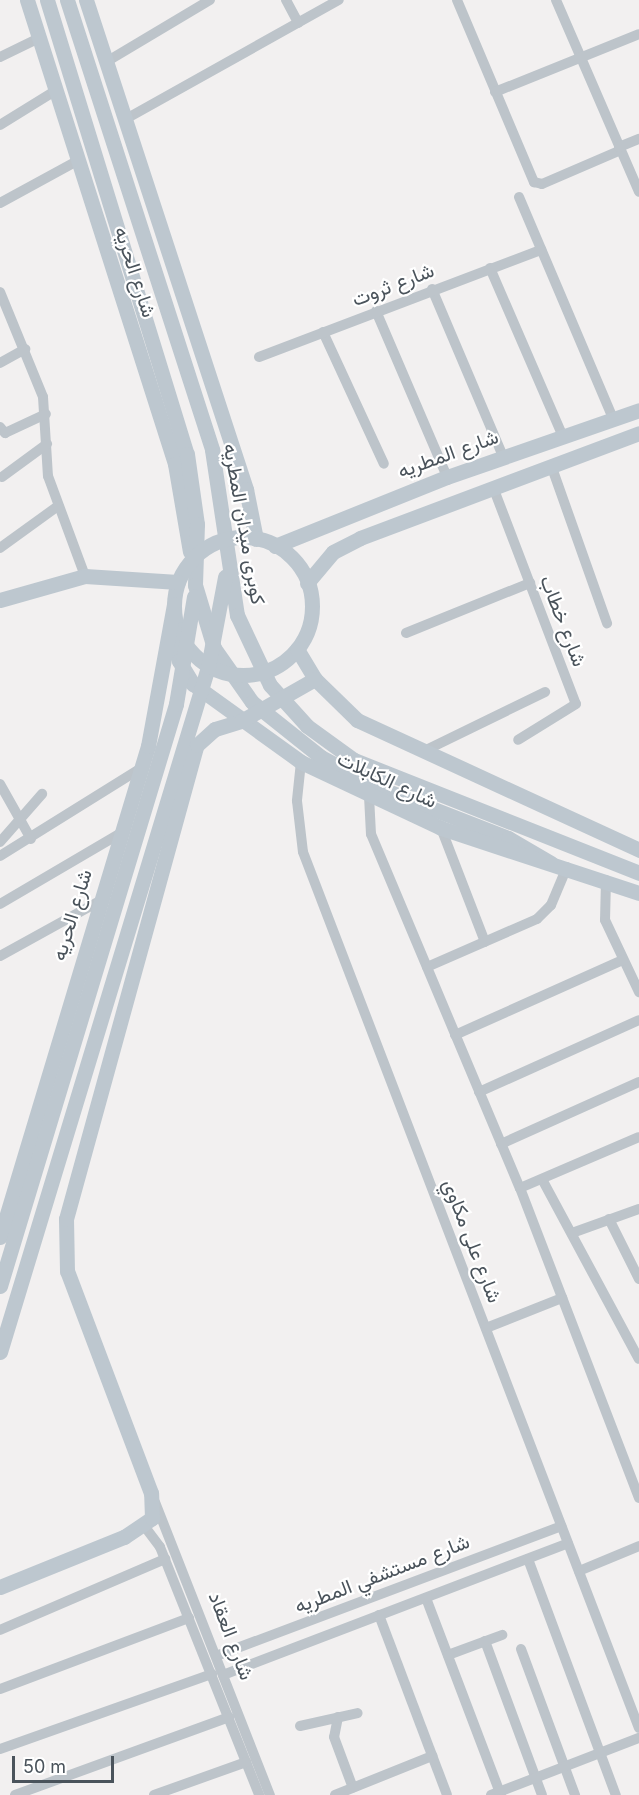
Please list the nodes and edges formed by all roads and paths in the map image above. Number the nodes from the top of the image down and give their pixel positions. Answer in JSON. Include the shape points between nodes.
{"nodes":[{"id":1,"x":27,"y":0,"type":"edge"},
{"id":2,"x":47,"y":0,"type":"edge"},
{"id":3,"x":67,"y":0,"type":"edge"},
{"id":4,"x":86,"y":0,"type":"edge"},
{"id":5,"x":210,"y":0,"type":"edge"},
{"id":6,"x":286,"y":0,"type":"edge"},
{"id":7,"x":339,"y":0,"type":"edge"},
{"id":8,"x":457,"y":0,"type":"edge"},
{"id":9,"x":556,"y":0,"type":"edge"},
{"id":10,"x":298,"y":23,"type":"junction"},
{"id":11,"x":639,"y":34,"type":"edge"},
{"id":12,"x":39,"y":38,"type":"junction"},
{"id":13,"x":0,"y":57,"type":"edge"},
{"id":14,"x":581,"y":57,"type":"junction"},
{"id":15,"x":106,"y":62,"type":"junction"},
{"id":16,"x":55,"y":91,"type":"junction"},
{"id":17,"x":495,"y":92,"type":"junction"},
{"id":18,"x":124,"y":120,"type":"junction"},
{"id":19,"x":0,"y":125,"type":"edge"},
{"id":20,"x":639,"y":139,"type":"edge"},
{"id":21,"x":620,"y":148,"type":"junction"},
{"id":22,"x":77,"y":161,"type":"junction"},
{"id":23,"x":639,"y":192,"type":"edge"},
{"id":24,"x":519,"y":197,"type":"dead end"},
{"id":25,"x":0,"y":203,"type":"edge"},
{"id":26,"x":541,"y":250,"type":"junction"},
{"id":27,"x":490,"y":268,"type":"junction"},
{"id":28,"x":432,"y":289,"type":"junction"},
{"id":29,"x":0,"y":291,"type":"edge"},
{"id":30,"x":376,"y":311,"type":"junction"},
{"id":31,"x":323,"y":332,"type":"junction"},
{"id":32,"x":25,"y":348,"type":"junction"},
{"id":33,"x":259,"y":357,"type":"dead end"},
{"id":34,"x":0,"y":363,"type":"edge"},
{"id":35,"x":639,"y":410,"type":"edge"},
{"id":36,"x":46,"y":414,"type":"junction"},
{"id":37,"x":613,"y":418,"type":"junction"},
{"id":38,"x":0,"y":427,"type":"edge"},
{"id":39,"x":225,"y":430,"type":"junction"},
{"id":40,"x":639,"y":433,"type":"edge"},
{"id":41,"x":562,"y":434,"type":"junction"},
{"id":42,"x":47,"y":444,"type":"junction"},
{"id":43,"x":169,"y":446,"type":"junction"},
{"id":44,"x":503,"y":456,"type":"junction"},
{"id":45,"x":384,"y":464,"type":"dead end"},
{"id":46,"x":551,"y":465,"type":"junction"},
{"id":47,"x":2,"y":477,"type":"dead end"},
{"id":48,"x":447,"y":477,"type":"junction"},
{"id":49,"x":493,"y":487,"type":"junction"},
{"id":50,"x":58,"y":506,"type":"junction"},
{"id":51,"x":351,"y":513,"type":"junction"},
{"id":52,"x":360,"y":538,"type":"junction"},
{"id":53,"x":256,"y":539,"type":"junction"},
{"id":54,"x":275,"y":546,"type":"junction"},
{"id":55,"x":0,"y":548,"type":"edge"},
{"id":56,"x":226,"y":559,"type":"junction"},
{"id":57,"x":192,"y":560,"type":"junction"},
{"id":58,"x":85,"y":576,"type":"junction"},
{"id":59,"x":178,"y":582,"type":"junction"},
{"id":60,"x":308,"y":583,"type":"junction"},
{"id":61,"x":530,"y":583,"type":"junction"},
{"id":62,"x":195,"y":585,"type":"junction"},
{"id":63,"x":0,"y":600,"type":"edge"},
{"id":64,"x":174,"y":604,"type":"junction"},
{"id":65,"x":607,"y":624,"type":"dead end"},
{"id":66,"x":178,"y":629,"type":"junction"},
{"id":67,"x":406,"y":633,"type":"dead end"},
{"id":68,"x":297,"y":649,"type":"junction"},
{"id":69,"x":315,"y":679,"type":"junction"},
{"id":70,"x":545,"y":692,"type":"dead end"},
{"id":71,"x":241,"y":721,"type":"junction"},
{"id":72,"x":518,"y":740,"type":"dead end"},
{"id":73,"x":148,"y":746,"type":"junction"},
{"id":74,"x":422,"y":752,"type":"junction"},
{"id":75,"x":192,"y":757,"type":"junction"},
{"id":76,"x":301,"y":762,"type":"junction"},
{"id":77,"x":140,"y":769,"type":"junction"},
{"id":78,"x":0,"y":784,"type":"edge"},
{"id":79,"x":376,"y":785,"type":"junction"},
{"id":80,"x":42,"y":794,"type":"dead end"},
{"id":81,"x":20,"y":819,"type":"junction"},
{"id":82,"x":441,"y":828,"type":"junction"},
{"id":83,"x":121,"y":833,"type":"junction"},
{"id":84,"x":31,"y":840,"type":"junction"},
{"id":85,"x":0,"y":842,"type":"edge"},
{"id":86,"x":639,"y":850,"type":"edge"},
{"id":87,"x":0,"y":856,"type":"edge"},
{"id":88,"x":550,"y":863,"type":"junction"},
{"id":89,"x":567,"y":867,"type":"junction"},
{"id":90,"x":639,"y":873,"type":"edge"},
{"id":91,"x":606,"y":880,"type":"junction"},
{"id":92,"x":639,"y":893,"type":"edge"},
{"id":93,"x":96,"y":903,"type":"junction"},
{"id":94,"x":0,"y":904,"type":"edge"},
{"id":95,"x":485,"y":942,"type":"junction"},
{"id":96,"x":0,"y":956,"type":"edge"},
{"id":97,"x":623,"y":960,"type":"junction"},
{"id":98,"x":427,"y":967,"type":"junction"},
{"id":99,"x":639,"y":992,"type":"edge"},
{"id":100,"x":639,"y":1020,"type":"edge"},
{"id":101,"x":455,"y":1035,"type":"junction"},
{"id":102,"x":639,"y":1082,"type":"edge"},
{"id":103,"x":479,"y":1092,"type":"junction"},
{"id":104,"x":639,"y":1137,"type":"edge"},
{"id":105,"x":501,"y":1144,"type":"junction"},
{"id":106,"x":543,"y":1181,"type":"junction"},
{"id":107,"x":520,"y":1188,"type":"junction"},
{"id":108,"x":639,"y":1209,"type":"edge"},
{"id":109,"x":609,"y":1220,"type":"junction"},
{"id":110,"x":572,"y":1233,"type":"junction"},
{"id":111,"x":0,"y":1235,"type":"edge"},
{"id":112,"x":639,"y":1279,"type":"edge"},
{"id":113,"x":0,"y":1286,"type":"edge"},
{"id":114,"x":562,"y":1298,"type":"junction"},
{"id":115,"x":486,"y":1328,"type":"junction"},
{"id":116,"x":0,"y":1352,"type":"edge"},
{"id":117,"x":639,"y":1359,"type":"edge"},
{"id":118,"x":152,"y":1492,"type":"junction"},
{"id":119,"x":639,"y":1498,"type":"edge"},
{"id":120,"x":561,"y":1526,"type":"junction"},
{"id":121,"x":145,"y":1527,"type":"junction"},
{"id":122,"x":568,"y":1543,"type":"junction"},
{"id":123,"x":639,"y":1546,"type":"edge"},
{"id":124,"x":528,"y":1559,"type":"junction"},
{"id":125,"x":165,"y":1560,"type":"junction"},
{"id":126,"x":579,"y":1571,"type":"junction"},
{"id":127,"x":0,"y":1587,"type":"edge"},
{"id":128,"x":426,"y":1598,"type":"junction"},
{"id":129,"x":379,"y":1615,"type":"junction"},
{"id":130,"x":189,"y":1618,"type":"junction"},
{"id":131,"x":0,"y":1630,"type":"edge"},
{"id":132,"x":502,"y":1635,"type":"dead end"},
{"id":133,"x":485,"y":1641,"type":"junction"},
{"id":134,"x":520,"y":1649,"type":"dead end"},
{"id":135,"x":448,"y":1655,"type":"junction"},
{"id":136,"x":216,"y":1656,"type":"junction"},
{"id":137,"x":218,"y":1674,"type":"junction"},
{"id":138,"x":0,"y":1689,"type":"edge"},
{"id":139,"x":358,"y":1713,"type":"dead end"},
{"id":140,"x":229,"y":1717,"type":"junction"},
{"id":141,"x":338,"y":1718,"type":"junction"},
{"id":142,"x":300,"y":1726,"type":"dead end"},
{"id":143,"x":639,"y":1728,"type":"edge"},
{"id":144,"x":639,"y":1738,"type":"edge"},
{"id":145,"x":0,"y":1749,"type":"edge"},
{"id":146,"x":601,"y":1753,"type":"junction"},
{"id":147,"x":432,"y":1756,"type":"junction"},
{"id":148,"x":246,"y":1762,"type":"junction"},
{"id":149,"x":565,"y":1767,"type":"junction"},
{"id":150,"x":536,"y":1779,"type":"junction"},
{"id":151,"x":353,"y":1788,"type":"junction"},
{"id":152,"x":497,"y":1794,"type":"edge"},
{"id":153,"x":15,"y":1795,"type":"edge"},
{"id":154,"x":154,"y":1795,"type":"edge"},
{"id":155,"x":259,"y":1795,"type":"edge"},
{"id":156,"x":270,"y":1795,"type":"edge"},
{"id":157,"x":335,"y":1795,"type":"edge"},
{"id":158,"x":447,"y":1795,"type":"edge"},
{"id":159,"x":542,"y":1795,"type":"edge"},
{"id":160,"x":575,"y":1795,"type":"edge"},
{"id":161,"x":616,"y":1795,"type":"edge"}],
"edges":[{"from":1,"to":12,"type":"main road","name":"شارع الحريه"},
{"from":2,"to":62,"type":"main road","name":"كوبرى ميدان المطريه","via":[[178,427],[195,501]]},
{"from":3,"to":56,"type":"main road","name":"كوبرى ميدان المطريه","via":[[202,420],[217,482]]},
{"from":4,"to":15,"type":"main road","name":"شارع الحريه"},
{"from":5,"to":15,"type":"street"},
{"from":6,"to":10,"type":"street"},
{"from":7,"to":10,"type":"street"},
{"from":8,"to":17,"type":"street"},
{"from":9,"to":14,"type":"street"},
{"from":10,"to":18,"type":"street"},
{"from":11,"to":14,"type":"street"},
{"from":12,"to":13,"type":"street"},
{"from":12,"to":16,"type":"main road","name":"شارع الحريه"},
{"from":14,"to":17,"type":"street"},
{"from":14,"to":21,"type":"street"},
{"from":15,"to":18,"type":"main road","name":"شارع الحريه"},
{"from":16,"to":19,"type":"street"},
{"from":16,"to":22,"type":"main road","name":"شارع الحريه"},
{"from":17,"to":21,"type":"street","via":[[538,184]]},
{"from":18,"to":39,"type":"main road","name":"شارع الحريه"},
{"from":20,"to":21,"type":"street"},
{"from":21,"to":23,"type":"street"},
{"from":22,"to":25,"type":"street"},
{"from":22,"to":43,"type":"main road","name":"شارع الحريه"},
{"from":24,"to":26,"type":"street"},
{"from":26,"to":27,"type":"street","name":"شارع ثروت"},
{"from":26,"to":37,"type":"street"},
{"from":27,"to":28,"type":"street","name":"شارع ثروت"},
{"from":27,"to":41,"type":"street"},
{"from":28,"to":30,"type":"street","name":"شارع ثروت"},
{"from":28,"to":44,"type":"street"},
{"from":29,"to":32,"type":"street"},
{"from":30,"to":31,"type":"street","name":"شارع ثروت"},
{"from":30,"to":48,"type":"street"},
{"from":31,"to":33,"type":"street","name":"شارع ثروت"},
{"from":31,"to":45,"type":"street"},
{"from":32,"to":34,"type":"street"},
{"from":32,"to":36,"type":"street"},
{"from":35,"to":37,"type":"main road","name":"شارع المطريه"},
{"from":36,"to":38,"type":"street","via":[[5,433]]},
{"from":36,"to":42,"type":"street"},
{"from":37,"to":41,"type":"main road","name":"شارع المطريه"},
{"from":39,"to":43,"type":"main road","via":[[220,448],[205,460],[184,460]]},
{"from":39,"to":53,"type":"main road","name":"شارع الحريه"},
{"from":40,"to":46,"type":"main road"},
{"from":41,"to":44,"type":"main road","name":"شارع المطريه"},
{"from":42,"to":47,"type":"street"},
{"from":42,"to":50,"type":"street","via":[[48,476]]},
{"from":43,"to":57,"type":"main road","name":"شارع الحريه"},
{"from":44,"to":48,"type":"main road","name":"شارع المطريه"},
{"from":46,"to":49,"type":"main road"},
{"from":46,"to":65,"type":"street"},
{"from":48,"to":51,"type":"main road","name":"شارع المطريه"},
{"from":49,"to":52,"type":"main road"},
{"from":49,"to":61,"type":"street","name":"شارع خطاب"},
{"from":50,"to":55,"type":"street"},
{"from":50,"to":58,"type":"street"},
{"from":51,"to":52,"type":"main road","via":[[349,528]]},
{"from":51,"to":54,"type":"main road","name":"شارع المطريه"},
{"from":52,"to":60,"type":"main road","via":[[333,552]]},
{"from":53,"to":54,"type":"main road"},
{"from":53,"to":57,"type":"main road","via":[[216,542]]},
{"from":54,"to":60,"type":"main road","via":[[295,561]]},
{"from":56,"to":79,"type":"main road","name":"كوبرى ميدان المطريه","via":[[237,615],[270,685],[330,746]]},
{"from":56,"to":116,"type":"main road","via":[[214,646]]},
{"from":57,"to":59,"type":"main road"},
{"from":58,"to":59,"type":"main road"},
{"from":58,"to":63,"type":"main road"},
{"from":59,"to":64,"type":"main road"},
{"from":60,"to":68,"type":"main road","via":[[311,618]]},
{"from":61,"to":67,"type":"street"},
{"from":61,"to":72,"type":"street","name":"شارع خطاب","via":[[576,704]]},
{"from":62,"to":79,"type":"main road","name":"كوبرى ميدان المطريه","via":[[214,648],[252,702],[292,738]]},
{"from":62,"to":113,"type":"main road","via":[[176,704]]},
{"from":64,"to":66,"type":"main road"},
{"from":64,"to":73,"type":"main road","name":"شارع الحريه"},
{"from":66,"to":68,"type":"main road","via":[[196,657],[237,675],[270,670]]},
{"from":66,"to":71,"type":"main road","name":"شارع الكابلات","via":[[176,652],[188,677]]},
{"from":68,"to":69,"type":"main road","name":"شارع الكابلات"},
{"from":69,"to":71,"type":"main road"},
{"from":69,"to":74,"type":"main road","name":"شارع الكابلات","via":[[357,720]]},
{"from":70,"to":74,"type":"street"},
{"from":71,"to":75,"type":"main road","via":[[206,735]]},
{"from":71,"to":76,"type":"main road","name":"شارع الكابلات"},
{"from":73,"to":75,"type":"main road","via":[[163,736],[176,736]]},
{"from":73,"to":77,"type":"main road","name":"شارع الحريه"},
{"from":74,"to":86,"type":"main road","name":"شارع الكابلات"},
{"from":75,"to":118,"type":"main road","via":[[66,1219],[64,1251],[73,1290]]},
{"from":76,"to":79,"type":"main road","name":"شارع الكابلات"},
{"from":76,"to":115,"type":"street","name":"شارع على مكاوي","via":[[297,801],[303,852]]},
{"from":77,"to":83,"type":"main road","name":"شارع الحريه"},
{"from":77,"to":84,"type":"street"},
{"from":78,"to":81,"type":"street"},
{"from":79,"to":82,"type":"main road","name":"شارع الكابلات"},
{"from":79,"to":88,"type":"main road","name":"كوبرى ميدان المطريه","via":[[508,838]]},
{"from":79,"to":90,"type":"main road","name":"كوبرى ميدان المطريه"},
{"from":79,"to":98,"type":"street","via":[[371,834]]},
{"from":80,"to":81,"type":"street"},
{"from":81,"to":84,"type":"street"},
{"from":81,"to":85,"type":"street"},
{"from":82,"to":88,"type":"main road","name":"شارع الكابلات"},
{"from":82,"to":95,"type":"street"},
{"from":83,"to":93,"type":"main road","name":"شارع الحريه"},
{"from":83,"to":94,"type":"street"},
{"from":84,"to":87,"type":"street"},
{"from":88,"to":89,"type":"main road","name":"شارع الكابلات"},
{"from":89,"to":91,"type":"main road","name":"شارع الكابلات"},
{"from":89,"to":95,"type":"street","via":[[546,912]]},
{"from":91,"to":92,"type":"main road","name":"شارع الكابلات"},
{"from":91,"to":97,"type":"street","via":[[603,912]]},
{"from":93,"to":96,"type":"street"},
{"from":93,"to":111,"type":"main road","name":"شارع الحريه"},
{"from":95,"to":98,"type":"street"},
{"from":97,"to":99,"type":"street"},
{"from":97,"to":101,"type":"street"},
{"from":98,"to":101,"type":"street"},
{"from":100,"to":103,"type":"street"},
{"from":101,"to":103,"type":"street"},
{"from":102,"to":105,"type":"street"},
{"from":103,"to":105,"type":"street"},
{"from":104,"to":106,"type":"street"},
{"from":105,"to":107,"type":"street"},
{"from":106,"to":107,"type":"street"},
{"from":106,"to":110,"type":"street"},
{"from":107,"to":114,"type":"street"},
{"from":108,"to":109,"type":"street"},
{"from":109,"to":110,"type":"street"},
{"from":109,"to":112,"type":"street"},
{"from":110,"to":117,"type":"street"},
{"from":114,"to":115,"type":"street"},
{"from":114,"to":119,"type":"street"},
{"from":115,"to":120,"type":"street","name":"شارع على مكاوي"},
{"from":118,"to":121,"type":"main road","via":[[153,1510]]},
{"from":118,"to":136,"type":"street","name":"شارع العقاد"},
{"from":120,"to":122,"type":"street","name":"شارع على مكاوي"},
{"from":120,"to":136,"type":"street","name":"شارع مستشفي المطريه"},
{"from":121,"to":125,"type":"street","name":"شارع العقاد"},
{"from":121,"to":127,"type":"main road"},
{"from":122,"to":124,"type":"street","name":"شارع مستشفي المطريه"},
{"from":122,"to":126,"type":"street","name":"شارع على مكاوي"},
{"from":123,"to":126,"type":"street"},
{"from":124,"to":128,"type":"street","name":"شارع مستشفي المطريه"},
{"from":124,"to":146,"type":"street"},
{"from":125,"to":130,"type":"street","name":"شارع العقاد"},
{"from":125,"to":131,"type":"street"},
{"from":126,"to":143,"type":"street","name":"شارع على مكاوي"},
{"from":128,"to":129,"type":"street","name":"شارع مستشفي المطريه"},
{"from":128,"to":135,"type":"street"},
{"from":129,"to":137,"type":"street","name":"شارع مستشفي المطريه"},
{"from":129,"to":147,"type":"street"},
{"from":130,"to":137,"type":"street","name":"شارع العقاد"},
{"from":130,"to":138,"type":"street"},
{"from":132,"to":133,"type":"street"},
{"from":133,"to":135,"type":"street"},
{"from":133,"to":150,"type":"street"},
{"from":134,"to":149,"type":"street"},
{"from":135,"to":152,"type":"street"},
{"from":136,"to":137,"type":"street","name":"شارع العقاد"},
{"from":137,"to":140,"type":"street","name":"شارع العقاد"},
{"from":137,"to":145,"type":"street","name":"شارع مستشفي المطريه"},
{"from":137,"to":156,"type":"street","name":"شارع العقاد"},
{"from":139,"to":141,"type":"street"},
{"from":140,"to":148,"type":"street","name":"شارع العقاد"},
{"from":140,"to":153,"type":"street"},
{"from":141,"to":142,"type":"street"},
{"from":141,"to":151,"type":"street","via":[[334,1737]]},
{"from":144,"to":146,"type":"street"},
{"from":146,"to":149,"type":"street"},
{"from":146,"to":161,"type":"street"},
{"from":147,"to":151,"type":"street"},
{"from":147,"to":158,"type":"street"},
{"from":148,"to":154,"type":"street"},
{"from":148,"to":155,"type":"street","name":"شارع العقاد"},
{"from":149,"to":150,"type":"street"},
{"from":149,"to":160,"type":"street"},
{"from":150,"to":152,"type":"street"},
{"from":150,"to":159,"type":"street"},
{"from":151,"to":157,"type":"street"}]}
